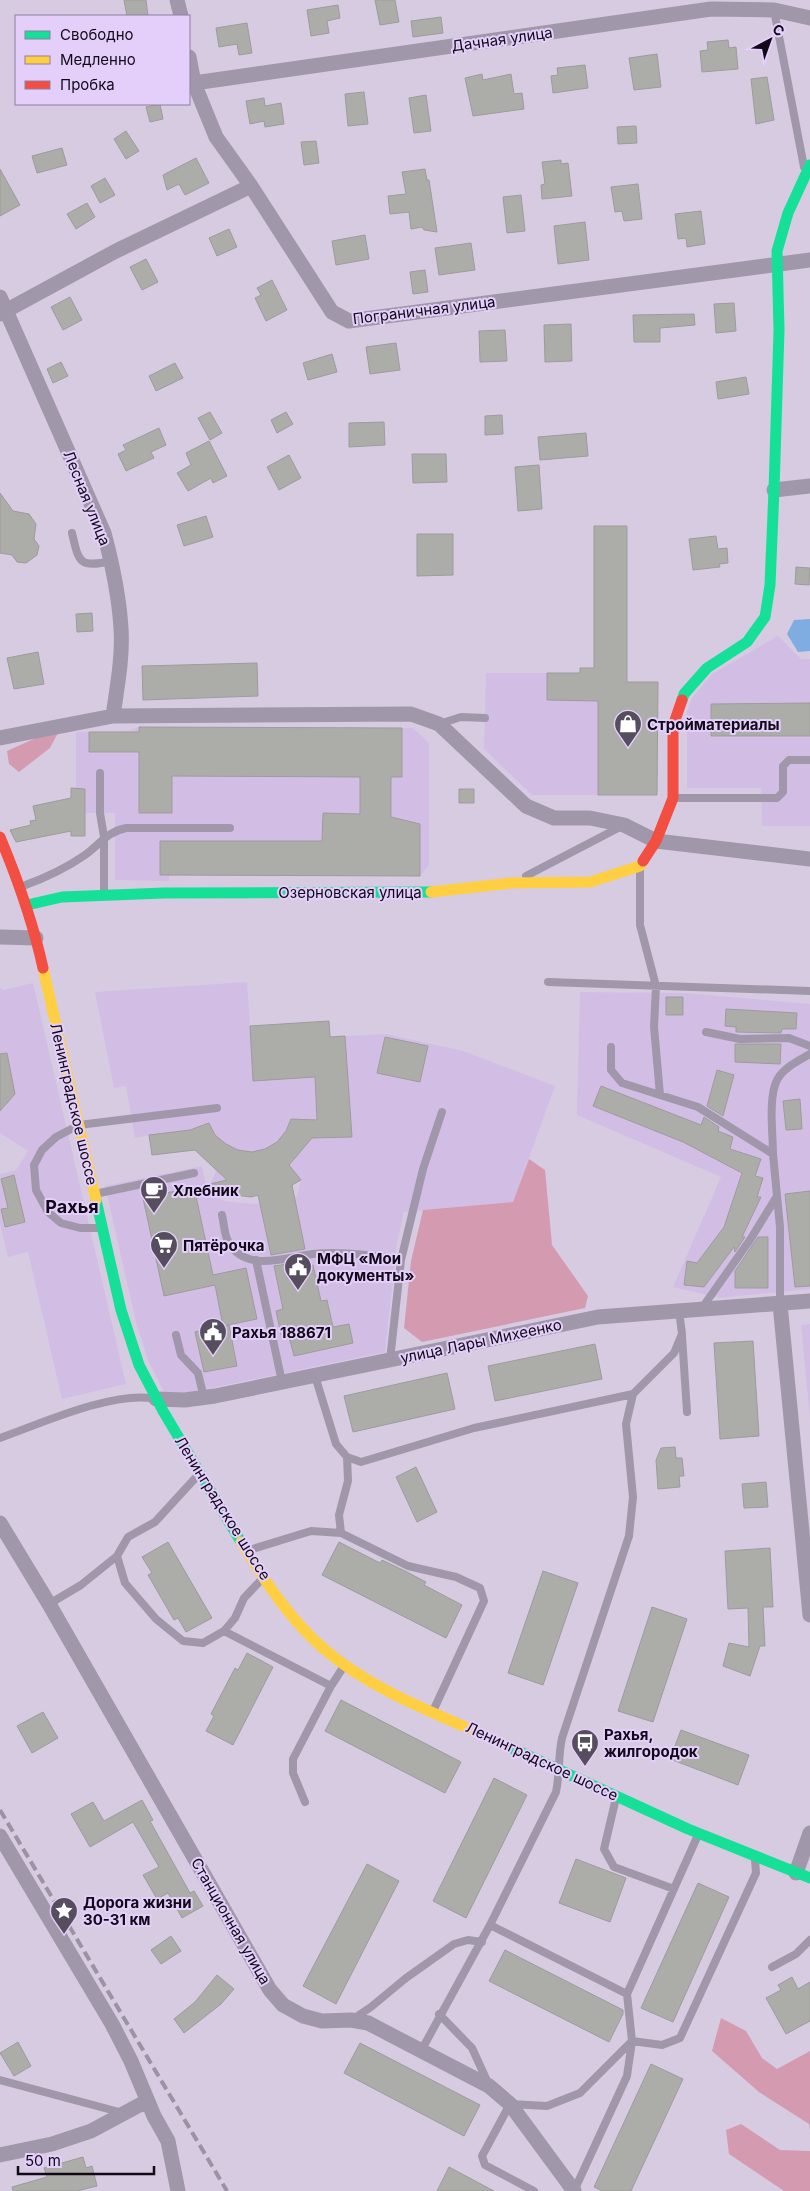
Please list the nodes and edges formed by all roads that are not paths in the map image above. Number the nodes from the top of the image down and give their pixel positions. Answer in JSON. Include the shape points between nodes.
{"nodes":[{"id":1,"x":177,"y":0,"type":"edge"},
{"id":2,"x":774,"y":10,"type":"junction"},
{"id":3,"x":181,"y":15,"type":"edge"},
{"id":4,"x":810,"y":18,"type":"edge"},
{"id":5,"x":190,"y":62,"type":"edge"},
{"id":6,"x":194,"y":83,"type":"junction"},
{"id":7,"x":808,"y":170,"type":"edge"},
{"id":8,"x":251,"y":186,"type":"junction"},
{"id":9,"x":810,"y":260,"type":"edge"},
{"id":10,"x":778,"y":266,"type":"junction"},
{"id":11,"x":2,"y":307,"type":"edge"},
{"id":12,"x":810,"y":486,"type":"edge"},
{"id":13,"x":774,"y":490,"type":"junction"},
{"id":14,"x":72,"y":533,"type":"dead end"},
{"id":15,"x":112,"y":561,"type":"junction"},
{"id":16,"x":113,"y":716,"type":"junction"},
{"id":17,"x":485,"y":718,"type":"dead end"},
{"id":18,"x":439,"y":724,"type":"junction"},
{"id":19,"x":0,"y":738,"type":"edge"},
{"id":20,"x":810,"y":760,"type":"edge"},
{"id":21,"x":100,"y":772,"type":"dead end"},
{"id":22,"x":673,"y":798,"type":"junction"},
{"id":23,"x":624,"y":825,"type":"junction"},
{"id":24,"x":230,"y":828,"type":"dead end"},
{"id":25,"x":0,"y":837,"type":"edge"},
{"id":26,"x":104,"y":837,"type":"junction"},
{"id":27,"x":656,"y":841,"type":"junction"},
{"id":28,"x":810,"y":859,"type":"edge"},
{"id":29,"x":640,"y":866,"type":"junction"},
{"id":30,"x":512,"y":883,"type":"junction"},
{"id":31,"x":21,"y":887,"type":"junction"},
{"id":32,"x":104,"y":895,"type":"junction"},
{"id":33,"x":27,"y":905,"type":"junction"},
{"id":34,"x":0,"y":937,"type":"edge"},
{"id":35,"x":36,"y":938,"type":"junction"},
{"id":36,"x":548,"y":982,"type":"dead end"},
{"id":37,"x":656,"y":986,"type":"junction"},
{"id":38,"x":810,"y":991,"type":"edge"},
{"id":39,"x":706,"y":1032,"type":"dead end"},
{"id":40,"x":810,"y":1046,"type":"edge"},
{"id":41,"x":611,"y":1047,"type":"dead end"},
{"id":42,"x":810,"y":1054,"type":"edge"},
{"id":43,"x":660,"y":1095,"type":"junction"},
{"id":44,"x":217,"y":1108,"type":"dead end"},
{"id":45,"x":442,"y":1112,"type":"dead end"},
{"id":46,"x":79,"y":1125,"type":"junction"},
{"id":47,"x":773,"y":1154,"type":"junction"},
{"id":48,"x":194,"y":1173,"type":"dead end"},
{"id":49,"x":94,"y":1194,"type":"junction"},
{"id":50,"x":777,"y":1196,"type":"junction"},
{"id":51,"x":222,"y":1215,"type":"dead end"},
{"id":52,"x":102,"y":1228,"type":"junction"},
{"id":53,"x":256,"y":1260,"type":"junction"},
{"id":54,"x":401,"y":1260,"type":"junction"},
{"id":55,"x":810,"y":1301,"type":"edge"},
{"id":56,"x":780,"y":1304,"type":"junction"},
{"id":57,"x":702,"y":1308,"type":"junction"},
{"id":58,"x":679,"y":1310,"type":"junction"},
{"id":59,"x":682,"y":1334,"type":"junction"},
{"id":60,"x":176,"y":1335,"type":"dead end"},
{"id":61,"x":390,"y":1360,"type":"junction"},
{"id":62,"x":315,"y":1376,"type":"junction"},
{"id":63,"x":282,"y":1382,"type":"junction"},
{"id":64,"x":633,"y":1394,"type":"junction"},
{"id":65,"x":204,"y":1398,"type":"junction"},
{"id":66,"x":156,"y":1399,"type":"junction"},
{"id":67,"x":687,"y":1412,"type":"dead end"},
{"id":68,"x":0,"y":1438,"type":"edge"},
{"id":69,"x":346,"y":1457,"type":"junction"},
{"id":70,"x":200,"y":1473,"type":"junction"},
{"id":71,"x":0,"y":1523,"type":"edge"},
{"id":72,"x":340,"y":1533,"type":"junction"},
{"id":73,"x":806,"y":1542,"type":"edge"},
{"id":74,"x":247,"y":1551,"type":"junction"},
{"id":75,"x":117,"y":1556,"type":"junction"},
{"id":76,"x":264,"y":1577,"type":"junction"},
{"id":77,"x":49,"y":1604,"type":"junction"},
{"id":78,"x":810,"y":1615,"type":"edge"},
{"id":79,"x":224,"y":1630,"type":"junction"},
{"id":80,"x":345,"y":1665,"type":"junction"},
{"id":81,"x":331,"y":1686,"type":"junction"},
{"id":82,"x":433,"y":1711,"type":"junction"},
{"id":83,"x":559,"y":1770,"type":"junction"},
{"id":84,"x":616,"y":1796,"type":"junction"},
{"id":85,"x":305,"y":1802,"type":"dead end"},
{"id":86,"x":810,"y":1833,"type":"edge"},
{"id":87,"x":699,"y":1834,"type":"junction"},
{"id":88,"x":0,"y":1836,"type":"edge"},
{"id":89,"x":754,"y":1858,"type":"junction"},
{"id":90,"x":796,"y":1873,"type":"junction"},
{"id":91,"x":810,"y":1878,"type":"edge"},
{"id":92,"x":674,"y":1889,"type":"junction"},
{"id":93,"x":490,"y":1925,"type":"junction"},
{"id":94,"x":810,"y":1940,"type":"edge"},
{"id":95,"x":482,"y":1942,"type":"junction"},
{"id":96,"x":772,"y":1967,"type":"dead end"},
{"id":97,"x":627,"y":1994,"type":"junction"},
{"id":98,"x":440,"y":2014,"type":"junction"},
{"id":99,"x":351,"y":2020,"type":"junction"},
{"id":100,"x":632,"y":2041,"type":"junction"},
{"id":101,"x":420,"y":2050,"type":"junction"},
{"id":102,"x":0,"y":2080,"type":"edge"},
{"id":103,"x":489,"y":2086,"type":"junction"},
{"id":104,"x":147,"y":2102,"type":"junction"},
{"id":105,"x":510,"y":2104,"type":"junction"},
{"id":106,"x":127,"y":2114,"type":"junction"},
{"id":107,"x":0,"y":2154,"type":"edge"},
{"id":108,"x":178,"y":2191,"type":"edge"},
{"id":109,"x":534,"y":2191,"type":"edge"},
{"id":110,"x":574,"y":2191,"type":"edge"}],
"edges":[{"from":1,"to":3,"type":"street"},
{"from":2,"to":4,"type":"street","name":"Дачная улица"},
{"from":2,"to":6,"type":"street","name":"Дачная улица","via":[[711,9]]},
{"from":2,"to":7,"type":"lane"},
{"from":5,"to":6,"type":"street","name":"Пограничная улица"},
{"from":6,"to":8,"type":"street","name":"Пограничная улица","via":[[216,137]]},
{"from":7,"to":10,"type":"street","via":[[788,213],[777,252]]},
{"from":8,"to":10,"type":"street","name":"Пограничная улица","via":[[332,312],[349,321]]},
{"from":8,"to":11,"type":"street"},
{"from":9,"to":10,"type":"street","name":"Пограничная улица"},
{"from":10,"to":13,"type":"street"},
{"from":11,"to":15,"type":"street","name":"Лесная улица","via":[[104,533]]},
{"from":12,"to":13,"type":"street"},
{"from":13,"to":22,"type":"street","via":[[770,585],[765,617],[748,642],[706,668],[684,694],[673,726]]},
{"from":14,"to":15,"type":"lane","via":[[77,555],[84,563],[92,566]]},
{"from":15,"to":16,"type":"street","name":"Лесная улица","via":[[121,628],[120,667]]},
{"from":16,"to":18,"type":"street","via":[[411,714]]},
{"from":16,"to":19,"type":"street"},
{"from":17,"to":18,"type":"lane","via":[[461,717]]},
{"from":18,"to":23,"type":"street","via":[[526,806],[554,818],[590,818]]},
{"from":20,"to":22,"type":"lane","via":[[789,760],[783,766],[783,792],[777,798]]},
{"from":21,"to":26,"type":"lane","via":[[100,813]]},
{"from":22,"to":27,"type":"street"},
{"from":23,"to":27,"type":"street"},
{"from":23,"to":30,"type":"lane"},
{"from":24,"to":26,"type":"lane","via":[[126,828]]},
{"from":25,"to":31,"type":"street","name":"Ленинградское шоссе"},
{"from":26,"to":31,"type":"lane","via":[[86,854],[58,872]]},
{"from":26,"to":32,"type":"lane"},
{"from":27,"to":28,"type":"street"},
{"from":27,"to":29,"type":"street"},
{"from":29,"to":30,"type":"street","name":"Озерновская улица","via":[[590,882]]},
{"from":29,"to":37,"type":"lane","via":[[640,925]]},
{"from":30,"to":32,"type":"street","name":"Озерновская улица","via":[[445,892]]},
{"from":31,"to":33,"type":"street","name":"Ленинградское шоссе"},
{"from":32,"to":33,"type":"street","name":"Озерновская улица","via":[[53,898]]},
{"from":33,"to":35,"type":"street","name":"Ленинградское шоссе"},
{"from":34,"to":35,"type":"street"},
{"from":35,"to":46,"type":"street","name":"Ленинградское шоссе"},
{"from":36,"to":37,"type":"lane"},
{"from":37,"to":38,"type":"lane"},
{"from":37,"to":43,"type":"lane","via":[[654,1027]]},
{"from":39,"to":40,"type":"lane","via":[[740,1039],[789,1038]]},
{"from":41,"to":43,"type":"lane","via":[[610,1070],[622,1083]]},
{"from":42,"to":47,"type":"lane","via":[[790,1066],[777,1079],[773,1093]]},
{"from":43,"to":47,"type":"lane","via":[[698,1107]]},
{"from":44,"to":46,"type":"lane"},
{"from":45,"to":54,"type":"lane","via":[[423,1169]]},
{"from":46,"to":49,"type":"street","name":"Ленинградское шоссе"},
{"from":46,"to":52,"type":"lane","via":[[56,1137],[42,1150],[34,1165],[36,1190],[48,1212],[61,1223],[80,1228]]},
{"from":47,"to":50,"type":"lane"},
{"from":48,"to":49,"type":"lane"},
{"from":49,"to":52,"type":"street","name":"Ленинградское шоссе"},
{"from":50,"to":56,"type":"lane"},
{"from":50,"to":57,"type":"lane"},
{"from":51,"to":53,"type":"lane","via":[[228,1241],[240,1255]]},
{"from":52,"to":66,"type":"street","name":"Ленинградское шоссе","via":[[125,1325],[138,1363]]},
{"from":53,"to":54,"type":"lane","via":[[277,1262],[312,1254],[367,1254]]},
{"from":53,"to":63,"type":"lane"},
{"from":54,"to":61,"type":"lane"},
{"from":55,"to":56,"type":"street","name":"улица Лары Михеенко"},
{"from":56,"to":57,"type":"street","name":"улица Лары Михеенко"},
{"from":56,"to":73,"type":"street"},
{"from":57,"to":58,"type":"street","name":"улица Лары Михеенко"},
{"from":58,"to":59,"type":"lane"},
{"from":58,"to":61,"type":"street","name":"улица Лары Михеенко","via":[[598,1317]]},
{"from":59,"to":64,"type":"lane","via":[[674,1353]]},
{"from":59,"to":67,"type":"lane"},
{"from":60,"to":65,"type":"lane","via":[[180,1355],[198,1373]]},
{"from":61,"to":62,"type":"street","name":"улица Лары Михеенко"},
{"from":62,"to":63,"type":"street","name":"улица Лары Михеенко"},
{"from":62,"to":69,"type":"lane","via":[[336,1444]]},
{"from":63,"to":65,"type":"street","name":"улица Лары Михеенко"},
{"from":64,"to":69,"type":"lane","via":[[474,1428],[361,1462]]},
{"from":64,"to":83,"type":"lane","via":[[626,1424],[633,1497],[629,1536],[562,1738]]},
{"from":65,"to":66,"type":"street","name":"улица Лары Михеенко"},
{"from":66,"to":68,"type":"lane","via":[[137,1396],[112,1400]]},
{"from":66,"to":70,"type":"street","name":"Ленинградское шоссе"},
{"from":69,"to":72,"type":"lane","via":[[348,1481],[340,1514]]},
{"from":70,"to":74,"type":"street","name":"Ленинградское шоссе"},
{"from":70,"to":75,"type":"lane","via":[[155,1522],[128,1537]]},
{"from":71,"to":77,"type":"street","name":"Станционная улица"},
{"from":72,"to":74,"type":"lane","via":[[311,1531]]},
{"from":72,"to":82,"type":"lane","via":[[408,1566],[456,1577],[480,1588],[484,1601]]},
{"from":73,"to":78,"type":"street"},
{"from":74,"to":76,"type":"street","name":"Ленинградское шоссе"},
{"from":75,"to":77,"type":"lane","via":[[81,1585]]},
{"from":75,"to":79,"type":"lane","via":[[125,1583],[156,1619],[183,1641],[203,1643]]},
{"from":76,"to":79,"type":"lane","via":[[244,1598],[235,1618]]},
{"from":76,"to":80,"type":"street","name":"Ленинградское шоссе","via":[[304,1630]]},
{"from":77,"to":99,"type":"street","name":"Станционная улица","via":[[270,1990],[283,2005],[303,2016],[322,2022]]},
{"from":79,"to":81,"type":"lane"},
{"from":80,"to":81,"type":"lane"},
{"from":80,"to":82,"type":"street","name":"Ленинградское шоссе"},
{"from":81,"to":85,"type":"lane","via":[[293,1760],[293,1773]]},
{"from":82,"to":83,"type":"street","name":"Ленинградское шоссе"},
{"from":83,"to":84,"type":"street","name":"Ленинградское шоссе"},
{"from":83,"to":93,"type":"lane","via":[[556,1792]]},
{"from":84,"to":87,"type":"street","name":"Ленинградское шоссе"},
{"from":84,"to":92,"type":"lane","via":[[604,1850],[614,1867]]},
{"from":86,"to":90,"type":"street"},
{"from":87,"to":89,"type":"street","name":"Ленинградское шоссе"},
{"from":87,"to":92,"type":"lane"},
{"from":88,"to":104,"type":"street","via":[[112,2024]]},
{"from":89,"to":90,"type":"street","name":"Ленинградское шоссе"},
{"from":89,"to":100,"type":"lane","via":[[756,1873],[680,2038],[662,2045]]},
{"from":90,"to":91,"type":"street","name":"Ленинградское шоссе"},
{"from":92,"to":97,"type":"lane"},
{"from":93,"to":95,"type":"lane"},
{"from":93,"to":97,"type":"lane"},
{"from":94,"to":96,"type":"lane","via":[[796,1954]]},
{"from":95,"to":98,"type":"lane"},
{"from":95,"to":99,"type":"lane","via":[[468,1940],[454,1944]]},
{"from":97,"to":100,"type":"lane"},
{"from":98,"to":101,"type":"lane"},
{"from":98,"to":103,"type":"lane","via":[[472,2048]]},
{"from":99,"to":101,"type":"street","name":"Станционная улица","via":[[368,2023]]},
{"from":100,"to":105,"type":"lane","via":[[580,2093],[547,2106]]},
{"from":100,"to":110,"type":"lane","via":[[627,2076]]},
{"from":101,"to":103,"type":"street","name":"Станционная улица"},
{"from":102,"to":106,"type":"lane"},
{"from":103,"to":105,"type":"street","name":"Станционная улица"},
{"from":104,"to":106,"type":"street"},
{"from":104,"to":108,"type":"street","via":[[168,2141]]},
{"from":105,"to":109,"type":"lane","via":[[482,2156],[485,2165]]},
{"from":105,"to":110,"type":"street","name":"Станционная улица"},
{"from":106,"to":107,"type":"street","via":[[52,2144]]}]}
